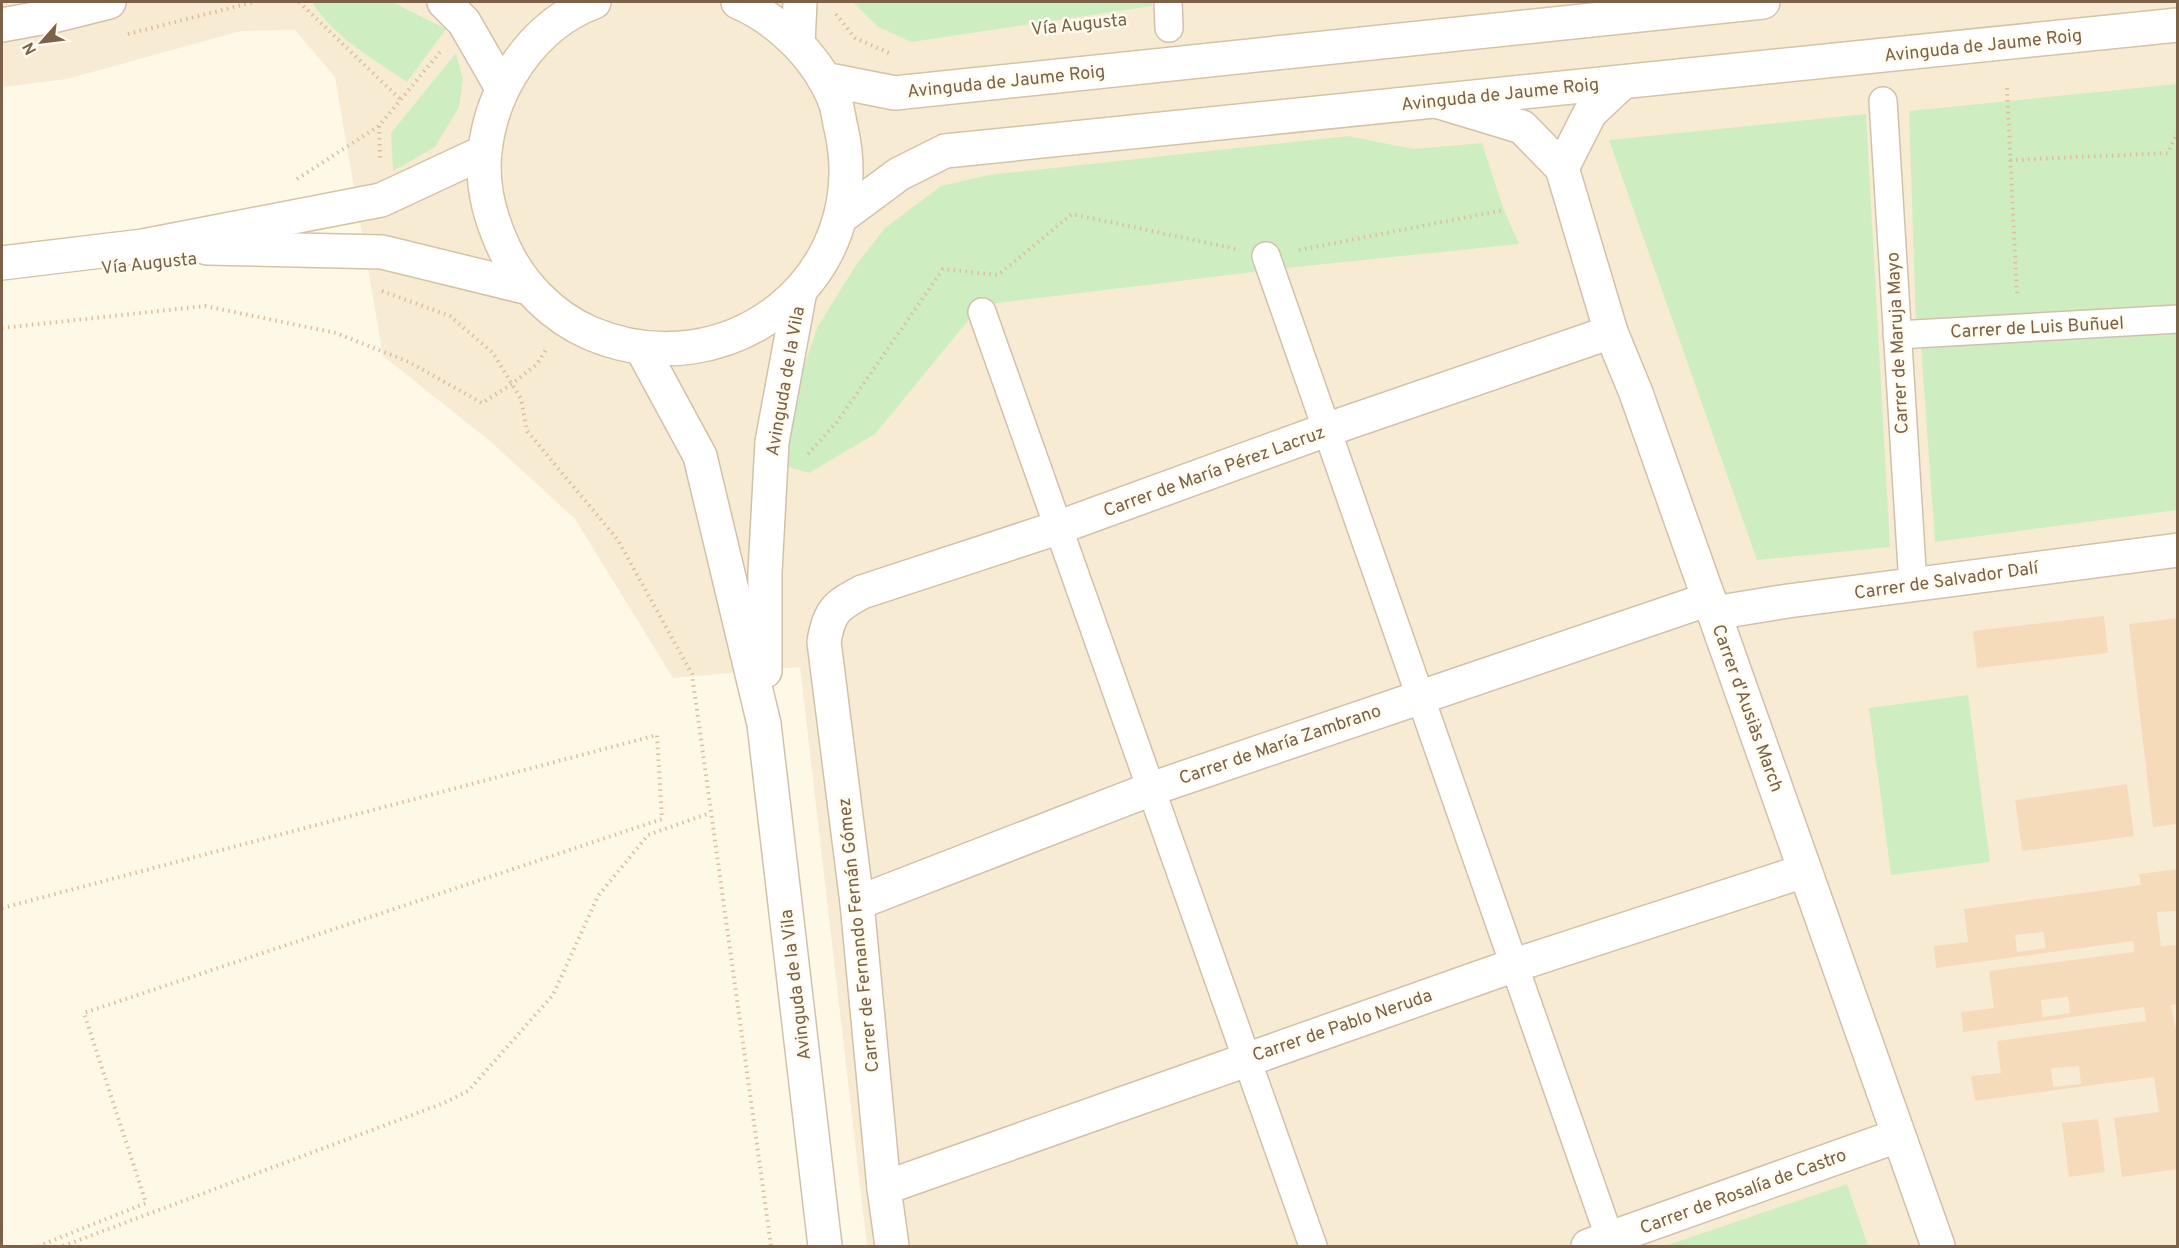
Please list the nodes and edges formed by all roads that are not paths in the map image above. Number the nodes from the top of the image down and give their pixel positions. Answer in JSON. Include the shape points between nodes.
{"nodes":[{"id":1,"x":104,"y":2,"type":"edge"},
{"id":2,"x":800,"y":2,"type":"edge"},
{"id":3,"x":1763,"y":2,"type":"edge"},
{"id":4,"x":579,"y":3,"type":"edge"},
{"id":5,"x":758,"y":6,"type":"edge"},
{"id":6,"x":454,"y":12,"type":"edge"},
{"id":7,"x":2,"y":25,"type":"edge"},
{"id":8,"x":2178,"y":25,"type":"edge"},
{"id":9,"x":798,"y":44,"type":"junction"},
{"id":10,"x":824,"y":79,"type":"junction"},
{"id":11,"x":1623,"y":82,"type":"junction"},
{"id":12,"x":502,"y":88,"type":"junction"},
{"id":13,"x":1436,"y":101,"type":"junction"},
{"id":14,"x":1883,"y":101,"type":"dead end"},
{"id":15,"x":484,"y":152,"type":"junction"},
{"id":16,"x":1562,"y":168,"type":"junction"},
{"id":17,"x":841,"y":217,"type":"junction"},
{"id":18,"x":143,"y":246,"type":"junction"},
{"id":19,"x":1266,"y":256,"type":"road end"},
{"id":20,"x":2,"y":263,"type":"edge"},
{"id":21,"x":529,"y":288,"type":"junction"},
{"id":22,"x":800,"y":291,"type":"junction"},
{"id":23,"x":982,"y":312,"type":"dead end"},
{"id":24,"x":2178,"y":319,"type":"edge"},
{"id":25,"x":1611,"y":332,"type":"junction"},
{"id":26,"x":1897,"y":335,"type":"junction"},
{"id":27,"x":642,"y":349,"type":"junction"},
{"id":28,"x":1326,"y":430,"type":"junction"},
{"id":29,"x":1058,"y":528,"type":"junction"},
{"id":30,"x":2178,"y":550,"type":"edge"},
{"id":31,"x":1913,"y":585,"type":"junction"},
{"id":32,"x":1712,"y":606,"type":"junction"},
{"id":33,"x":827,"y":623,"type":"joint"},
{"id":34,"x":1420,"y":696,"type":"junction"},
{"id":35,"x":764,"y":724,"type":"junction"},
{"id":36,"x":1151,"y":789,"type":"junction"},
{"id":37,"x":1804,"y":871,"type":"junction"},
{"id":38,"x":856,"y":903,"type":"junction"},
{"id":39,"x":1515,"y":965,"type":"junction"},
{"id":40,"x":1246,"y":1058,"type":"junction"},
{"id":41,"x":1897,"y":1136,"type":"junction"},
{"id":42,"x":884,"y":1188,"type":"junction"},
{"id":43,"x":1599,"y":1243,"type":"edge"},
{"id":44,"x":825,"y":1246,"type":"edge"},
{"id":45,"x":892,"y":1246,"type":"edge"},
{"id":46,"x":1313,"y":1246,"type":"edge"},
{"id":47,"x":1938,"y":1246,"type":"edge"}],
"edges":[{"from":1,"to":7,"type":"street"},
{"from":2,"to":9,"type":"street"},
{"from":3,"to":10,"type":"street","name":"Avinguda de Jaume Roig","via":[[895,93]]},
{"from":4,"to":12,"type":"street","via":[[523,55]]},
{"from":5,"to":9,"type":"street"},
{"from":6,"to":12,"type":"street"},
{"from":8,"to":11,"type":"street","name":"Avinguda de Jaume Roig"},
{"from":9,"to":10,"type":"street"},
{"from":10,"to":17,"type":"street","via":[[836,104],[846,150],[848,168]]},
{"from":11,"to":13,"type":"street","name":"Avinguda de Jaume Roig"},
{"from":11,"to":16,"type":"street","via":[[1590,113]]},
{"from":12,"to":15,"type":"street","via":[[491,116]]},
{"from":13,"to":16,"type":"street","name":"Carrer d'Ausiàs March","via":[[1522,127]]},
{"from":13,"to":17,"type":"street","name":"Avinguda de Jaume Roig","via":[[945,151],[899,174]]},
{"from":14,"to":26,"type":"street","name":"Carrer de Maruja Mayo"},
{"from":15,"to":18,"type":"street","via":[[381,200]]},
{"from":15,"to":21,"type":"street","via":[[493,224],[509,260]]},
{"from":16,"to":25,"type":"street","name":"Carrer d'Ausiàs March"},
{"from":17,"to":22,"type":"street","via":[[825,256]]},
{"from":18,"to":20,"type":"street"},
{"from":18,"to":21,"type":"street","via":[[382,252]]},
{"from":19,"to":28,"type":"street"},
{"from":21,"to":27,"type":"street","via":[[564,319],[607,340]]},
{"from":22,"to":27,"type":"street","via":[[760,324],[728,339],[676,350]]},
{"from":22,"to":35,"type":"street","name":"Avinguda de la Vila","via":[[772,442],[765,572]]},
{"from":23,"to":29,"type":"street"},
{"from":24,"to":26,"type":"street","name":"Carrer de Luis Buñuel"},
{"from":25,"to":28,"type":"street","name":"Carrer de María Pérez Lacruz"},
{"from":25,"to":32,"type":"street","name":"Carrer d'Ausiàs March"},
{"from":26,"to":31,"type":"street","name":"Carrer de Maruja Mayo"},
{"from":27,"to":35,"type":"street","name":"Avinguda de la Vila","via":[[700,456]]},
{"from":28,"to":29,"type":"street","name":"Carrer de María Pérez Lacruz"},
{"from":28,"to":34,"type":"street"},
{"from":29,"to":33,"type":"street","name":"Carrer de María Pérez Lacruz","via":[[862,592],[840,604]]},
{"from":29,"to":36,"type":"street"},
{"from":30,"to":31,"type":"street","name":"Carrer de Salvador Dalí"},
{"from":31,"to":32,"type":"street","name":"Carrer de Salvador Dalí"},
{"from":32,"to":34,"type":"street","name":"Carrer de María Zambrano"},
{"from":32,"to":37,"type":"street","name":"Carrer d'Ausiàs March"},
{"from":33,"to":38,"type":"street","name":"Carrer de Fernando Fernán Gómez","via":[[824,642]]},
{"from":34,"to":36,"type":"street","name":"Carrer de María Zambrano"},
{"from":34,"to":39,"type":"street"},
{"from":35,"to":44,"type":"street","name":"Avinguda de la Vila"},
{"from":36,"to":38,"type":"street","name":"Carrer de María Zambrano"},
{"from":36,"to":40,"type":"street"},
{"from":37,"to":39,"type":"street","name":"Carrer de Pablo Neruda"},
{"from":37,"to":41,"type":"street","name":"Carrer d'Ausiàs March"},
{"from":38,"to":42,"type":"street","name":"Carrer de Fernando Fernán Gómez"},
{"from":39,"to":40,"type":"street","name":"Carrer de Pablo Neruda"},
{"from":39,"to":43,"type":"street"},
{"from":40,"to":42,"type":"street","name":"Carrer de Pablo Neruda"},
{"from":40,"to":46,"type":"street"},
{"from":41,"to":43,"type":"street","name":"Carrer de Rosalía de Castro"},
{"from":41,"to":47,"type":"street","name":"Carrer d'Ausiàs March"},
{"from":42,"to":45,"type":"street","name":"Carrer de Fernando Fernán Gómez"}]}
